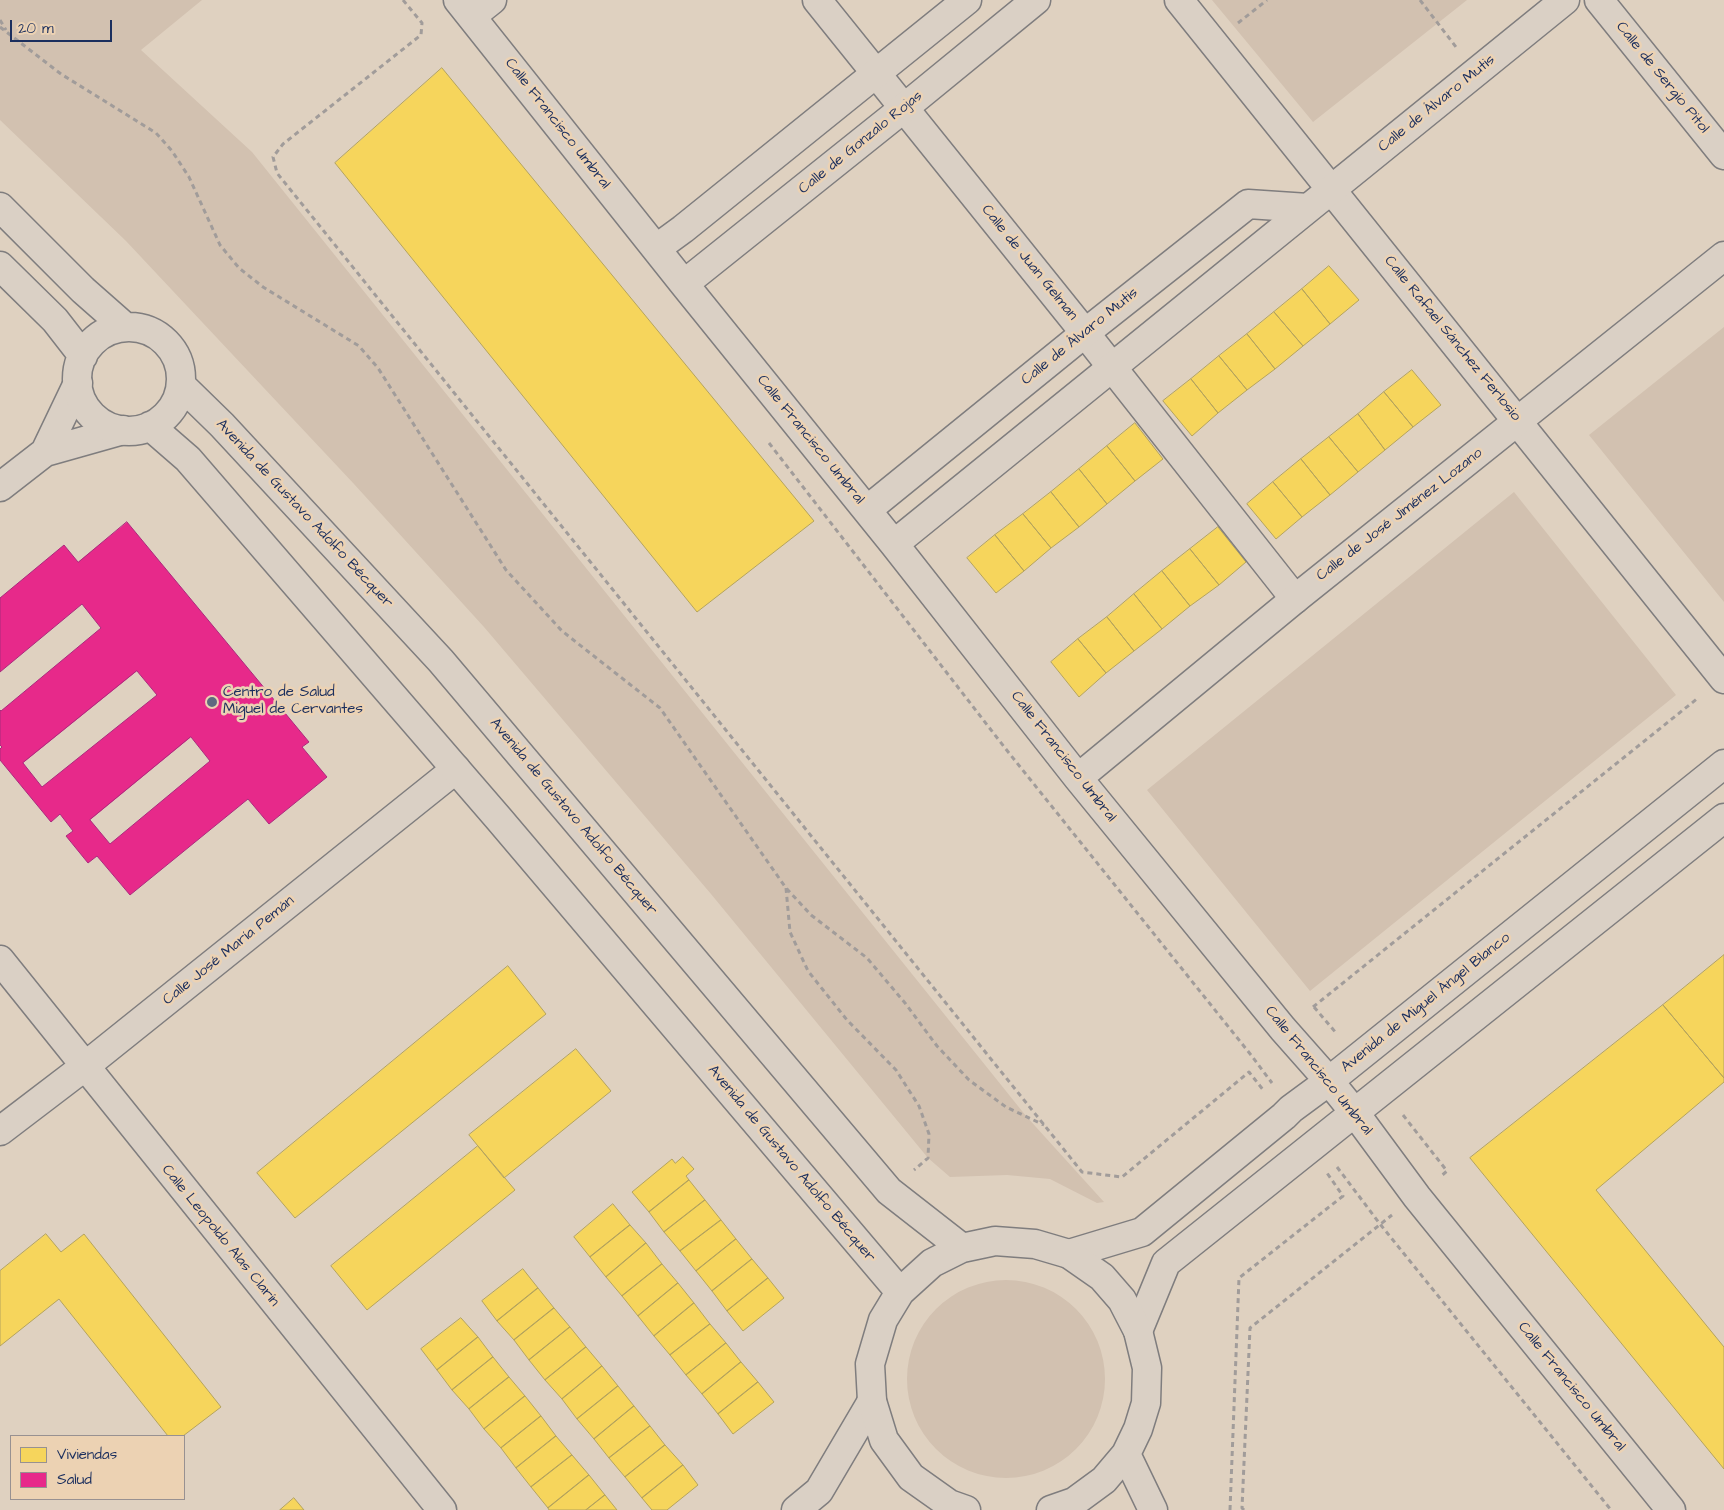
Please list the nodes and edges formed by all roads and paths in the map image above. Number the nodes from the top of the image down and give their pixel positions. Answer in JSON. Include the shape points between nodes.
{"nodes":[{"id":1,"x":403,"y":0,"type":"edge"},
{"id":2,"x":817,"y":0,"type":"edge"},
{"id":3,"x":967,"y":0,"type":"edge"},
{"id":4,"x":1036,"y":0,"type":"edge"},
{"id":5,"x":1180,"y":0,"type":"edge"},
{"id":6,"x":1267,"y":0,"type":"edge"},
{"id":7,"x":1420,"y":0,"type":"edge"},
{"id":8,"x":1565,"y":0,"type":"edge"},
{"id":9,"x":1600,"y":0,"type":"edge"},
{"id":10,"x":474,"y":5,"type":"edge"},
{"id":11,"x":0,"y":20,"type":"edge"},
{"id":12,"x":0,"y":27,"type":"edge"},
{"id":13,"x":6,"y":30,"type":"junction"},
{"id":14,"x":1214,"y":43,"type":"junction"},
{"id":15,"x":1461,"y":54,"type":"dead end"},
{"id":16,"x":875,"y":73,"type":"junction"},
{"id":17,"x":904,"y":108,"type":"junction"},
{"id":18,"x":1724,"y":155,"type":"edge"},
{"id":19,"x":1331,"y":189,"type":"junction"},
{"id":20,"x":0,"y":207,"type":"edge"},
{"id":21,"x":1308,"y":208,"type":"junction"},
{"id":22,"x":657,"y":248,"type":"junction"},
{"id":23,"x":1724,"y":256,"type":"edge"},
{"id":24,"x":0,"y":266,"type":"edge"},
{"id":25,"x":684,"y":284,"type":"junction"},
{"id":26,"x":125,"y":327,"type":"junction"},
{"id":27,"x":1084,"y":333,"type":"junction"},
{"id":28,"x":83,"y":356,"type":"junction"},
{"id":29,"x":1111,"y":367,"type":"junction"},
{"id":30,"x":78,"y":383,"type":"junction"},
{"id":31,"x":181,"y":385,"type":"junction"},
{"id":32,"x":1518,"y":422,"type":"junction"},
{"id":33,"x":150,"y":426,"type":"junction"},
{"id":34,"x":123,"y":430,"type":"junction"},
{"id":35,"x":767,"y":441,"type":"dead end"},
{"id":36,"x":45,"y":452,"type":"junction"},
{"id":37,"x":0,"y":487,"type":"edge"},
{"id":38,"x":867,"y":510,"type":"junction"},
{"id":39,"x":894,"y":544,"type":"junction"},
{"id":40,"x":1295,"y":599,"type":"junction"},
{"id":41,"x":1724,"y":678,"type":"edge"},
{"id":42,"x":1724,"y":764,"type":"edge"},
{"id":43,"x":456,"y":769,"type":"junction"},
{"id":44,"x":1078,"y":778,"type":"junction"},
{"id":45,"x":1724,"y":818,"type":"edge"},
{"id":46,"x":786,"y":888,"type":"junction"},
{"id":47,"x":0,"y":960,"type":"edge"},
{"id":48,"x":1314,"y":1007,"type":"junction"},
{"id":49,"x":1283,"y":1029,"type":"junction"},
{"id":50,"x":1251,"y":1055,"type":"junction"},
{"id":51,"x":1357,"y":1058,"type":"junction"},
{"id":52,"x":84,"y":1067,"type":"junction"},
{"id":53,"x":1328,"y":1081,"type":"junction"},
{"id":54,"x":1384,"y":1090,"type":"junction"},
{"id":55,"x":1287,"y":1112,"type":"junction"},
{"id":56,"x":1355,"y":1113,"type":"junction"},
{"id":57,"x":1045,"y":1126,"type":"junction"},
{"id":58,"x":0,"y":1131,"type":"edge"},
{"id":59,"x":1314,"y":1146,"type":"junction"},
{"id":60,"x":909,"y":1175,"type":"dead end"},
{"id":61,"x":1417,"y":1197,"type":"junction"},
{"id":62,"x":1380,"y":1224,"type":"junction"},
{"id":63,"x":962,"y":1248,"type":"junction"},
{"id":64,"x":1069,"y":1254,"type":"junction"},
{"id":65,"x":900,"y":1292,"type":"junction"},
{"id":66,"x":1138,"y":1331,"type":"junction"},
{"id":67,"x":872,"y":1401,"type":"junction"},
{"id":68,"x":1126,"y":1454,"type":"junction"},
{"id":69,"x":949,"y":1508,"type":"edge"},
{"id":70,"x":442,"y":1510,"type":"edge"},
{"id":71,"x":796,"y":1510,"type":"edge"},
{"id":72,"x":1051,"y":1510,"type":"edge"},
{"id":73,"x":1153,"y":1510,"type":"edge"},
{"id":74,"x":1230,"y":1510,"type":"edge"},
{"id":75,"x":1244,"y":1510,"type":"edge"},
{"id":76,"x":1611,"y":1510,"type":"edge"},
{"id":77,"x":1671,"y":1510,"type":"edge"}],
"edges":[{"from":1,"to":57,"type":"path","via":[[422,23],[421,35],[283,144],[273,157],[277,173]]},
{"from":2,"to":16,"type":"street","name":"Calle de Juan Gelman"},
{"from":3,"to":16,"type":"street"},
{"from":4,"to":17,"type":"street","name":"Calle de Gonzalo Rojas"},
{"from":5,"to":14,"type":"street","name":"Calle Rafael Sánchez Ferlosio"},
{"from":6,"to":14,"type":"path"},
{"from":7,"to":15,"type":"path"},
{"from":8,"to":19,"type":"street","name":"Calle de Álvaro Mutis"},
{"from":9,"to":18,"type":"street","name":"Calle de Sergio Pitol"},
{"from":10,"to":22,"type":"street","name":"Calle Francisco Umbral"},
{"from":11,"to":13,"type":"path"},
{"from":12,"to":13,"type":"path"},
{"from":13,"to":46,"type":"path","via":[[61,74],[156,133],[189,177],[220,245],[238,268],[359,346],[378,368],[506,570],[562,631],[660,708]]},
{"from":14,"to":19,"type":"street","name":"Calle Rafael Sánchez Ferlosio"},
{"from":16,"to":17,"type":"street","name":"Calle de Juan Gelman"},
{"from":16,"to":22,"type":"street"},
{"from":17,"to":25,"type":"street","name":"Calle de Gonzalo Rojas"},
{"from":17,"to":27,"type":"street","name":"Calle de Juan Gelman"},
{"from":19,"to":21,"type":"street","name":"Calle de Álvaro Mutis"},
{"from":19,"to":32,"type":"street","name":"Calle Rafael Sánchez Ferlosio"},
{"from":20,"to":26,"type":"street"},
{"from":21,"to":27,"type":"street","name":"Calle de Álvaro Mutis","via":[[1248,204]]},
{"from":21,"to":29,"type":"street","name":"Calle de Álvaro Mutis"},
{"from":22,"to":25,"type":"street","name":"Calle Francisco Umbral"},
{"from":23,"to":32,"type":"street","name":"Calle de José Jiménez Lozano"},
{"from":24,"to":28,"type":"street","via":[[55,320]]},
{"from":25,"to":38,"type":"street","name":"Calle Francisco Umbral"},
{"from":26,"to":28,"type":"street","via":[[100,336]]},
{"from":26,"to":31,"type":"street","via":[[154,333],[167,342],[180,370]]},
{"from":27,"to":29,"type":"street","name":"Calle de Juan Gelman"},
{"from":27,"to":38,"type":"street","name":"Calle de Álvaro Mutis"},
{"from":28,"to":30,"type":"street","via":[[78,369]]},
{"from":29,"to":39,"type":"street","name":"Calle de Álvaro Mutis"},
{"from":29,"to":40,"type":"street","name":"Calle de Juan Gelman"},
{"from":30,"to":34,"type":"street","via":[[82,400],[92,415],[106,425]]},
{"from":30,"to":36,"type":"street"},
{"from":31,"to":33,"type":"street","via":[[171,410]]},
{"from":31,"to":63,"type":"street","name":"Avenida de Gustavo Adolfo Bécquer","via":[[441,661],[889,1191]]},
{"from":32,"to":40,"type":"street","name":"Calle de José Jiménez Lozano"},
{"from":32,"to":41,"type":"street","name":"Calle Rafael Sánchez Ferlosio"},
{"from":33,"to":34,"type":"street"},
{"from":33,"to":43,"type":"street","name":"Avenida de Gustavo Adolfo Bécquer","via":[[188,459]]},
{"from":34,"to":36,"type":"street"},
{"from":35,"to":50,"type":"path","via":[[1005,748]]},
{"from":36,"to":37,"type":"street"},
{"from":38,"to":39,"type":"street","name":"Calle Francisco Umbral"},
{"from":39,"to":44,"type":"street","name":"Calle Francisco Umbral"},
{"from":40,"to":44,"type":"street","name":"Calle de José Jiménez Lozano"},
{"from":41,"to":48,"type":"path"},
{"from":42,"to":51,"type":"street","name":"Avenida de Miguel Ángel Blanco"},
{"from":43,"to":52,"type":"street","name":"Calle José María Pemán"},
{"from":43,"to":65,"type":"street","name":"Avenida de Gustavo Adolfo Bécquer"},
{"from":44,"to":49,"type":"street","name":"Calle Francisco Umbral"},
{"from":45,"to":54,"type":"street"},
{"from":46,"to":57,"type":"path","via":[[811,915],[867,958],[937,1046],[969,1080],[1006,1107]]},
{"from":46,"to":60,"type":"path","via":[[790,932],[808,971],[847,1020],[896,1070],[919,1106],[929,1134],[928,1158]]},
{"from":47,"to":52,"type":"street","name":"Calle Leopoldo Alas Clarín"},
{"from":48,"to":49,"type":"path"},
{"from":48,"to":51,"type":"path"},
{"from":49,"to":50,"type":"path"},
{"from":49,"to":53,"type":"street","name":"Calle Francisco Umbral"},
{"from":50,"to":55,"type":"path"},
{"from":51,"to":53,"type":"street","name":"Avenida de Miguel Ángel Blanco"},
{"from":52,"to":58,"type":"street","name":"Calle José María Pemán"},
{"from":52,"to":70,"type":"street","name":"Calle Leopoldo Alas Clarín"},
{"from":53,"to":55,"type":"street","name":"Avenida de Miguel Ángel Blanco"},
{"from":53,"to":56,"type":"street","name":"Calle Francisco Umbral"},
{"from":54,"to":56,"type":"street"},
{"from":54,"to":61,"type":"path","via":[[1448,1171]]},
{"from":55,"to":57,"type":"path","via":[[1249,1072],[1122,1177],[1082,1172]]},
{"from":55,"to":64,"type":"street","name":"Avenida de Miguel Ángel Blanco","via":[[1142,1232]]},
{"from":56,"to":59,"type":"street"},
{"from":56,"to":61,"type":"street","name":"Calle Francisco Umbral"},
{"from":59,"to":62,"type":"path"},
{"from":59,"to":66,"type":"street","via":[[1166,1263]]},
{"from":59,"to":74,"type":"path","via":[[1343,1196],[1239,1278]]},
{"from":61,"to":62,"type":"path"},
{"from":61,"to":77,"type":"street","name":"Calle Francisco Umbral"},
{"from":62,"to":75,"type":"path","via":[[1250,1328]]},
{"from":62,"to":76,"type":"path"},
{"from":63,"to":64,"type":"street","via":[[995,1242],[1036,1244]]},
{"from":63,"to":65,"type":"street","via":[[932,1264]]},
{"from":64,"to":66,"type":"street","via":[[1102,1277],[1122,1300]]},
{"from":65,"to":67,"type":"street","via":[[883,1320],[870,1364]]},
{"from":66,"to":68,"type":"street","via":[[1147,1368],[1146,1403]]},
{"from":67,"to":69,"type":"street","via":[[884,1440],[911,1478]]},
{"from":67,"to":71,"type":"street","via":[[819,1491]]},
{"from":68,"to":72,"type":"street","via":[[1104,1480],[1074,1502]]},
{"from":68,"to":73,"type":"street"}]}
